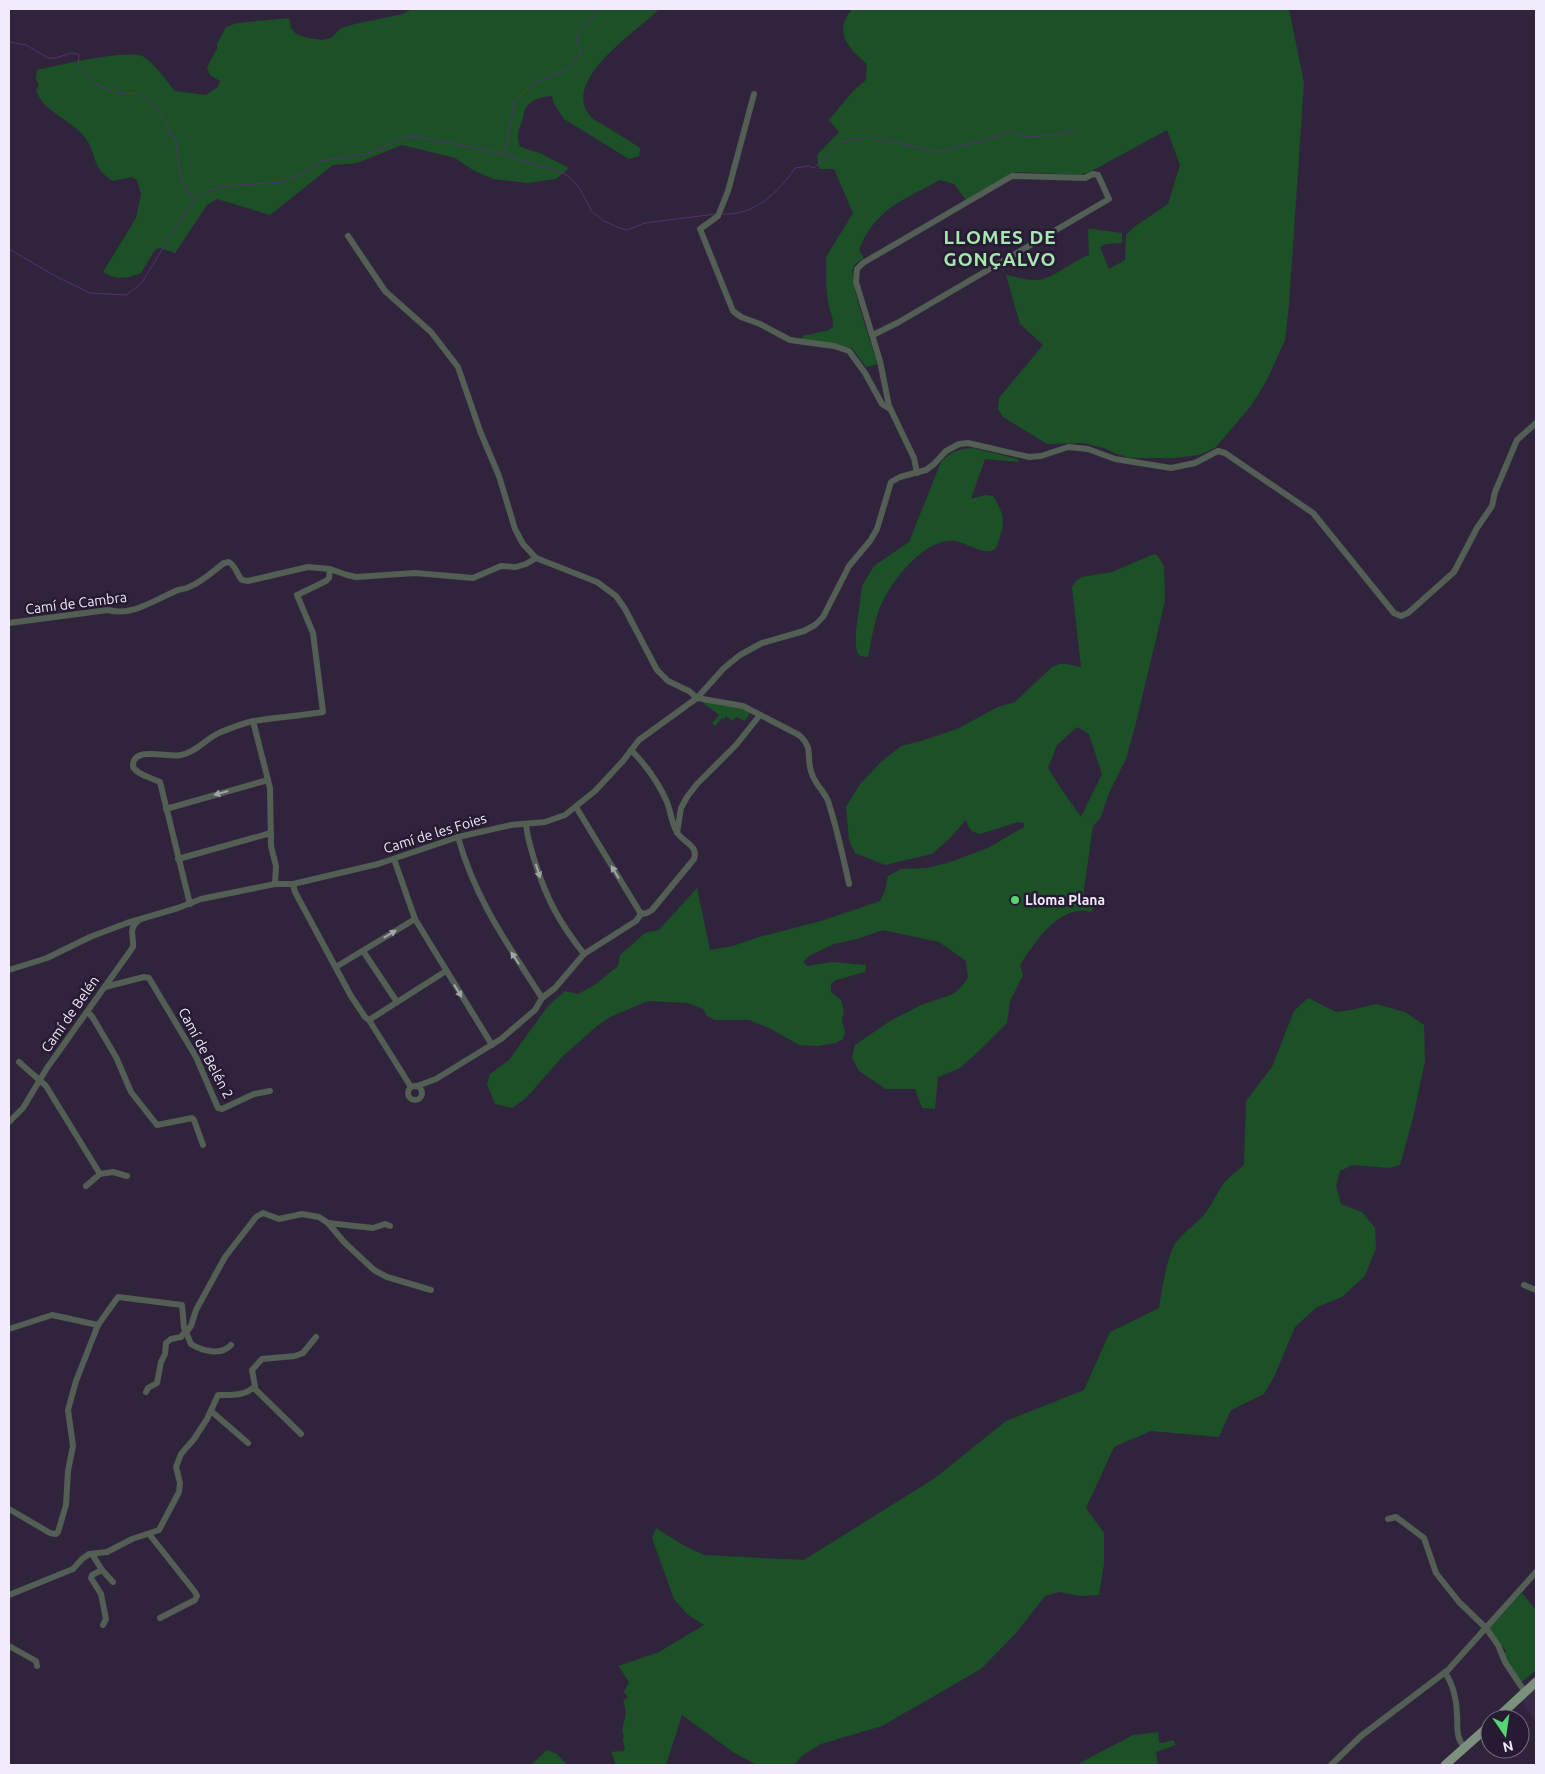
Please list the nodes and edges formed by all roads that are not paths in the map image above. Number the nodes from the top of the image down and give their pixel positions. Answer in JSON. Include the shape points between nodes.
{"nodes":[{"id":1,"x":754,"y":94,"type":"dead end"},
{"id":2,"x":348,"y":236,"type":"dead end"},
{"id":3,"x":873,"y":336,"type":"junction"},
{"id":4,"x":890,"y":409,"type":"junction"},
{"id":5,"x":1536,"y":423,"type":"edge"},
{"id":6,"x":917,"y":472,"type":"junction"},
{"id":7,"x":536,"y":558,"type":"junction"},
{"id":8,"x":330,"y":569,"type":"junction"},
{"id":9,"x":9,"y":624,"type":"edge"},
{"id":10,"x":697,"y":698,"type":"junction"},
{"id":11,"x":760,"y":715,"type":"junction"},
{"id":12,"x":252,"y":721,"type":"junction"},
{"id":13,"x":631,"y":750,"type":"junction"},
{"id":14,"x":268,"y":780,"type":"junction"},
{"id":15,"x":576,"y":807,"type":"junction"},
{"id":16,"x":166,"y":810,"type":"junction"},
{"id":17,"x":526,"y":824,"type":"junction"},
{"id":18,"x":271,"y":832,"type":"junction"},
{"id":19,"x":677,"y":833,"type":"junction"},
{"id":20,"x":458,"y":837,"type":"junction"},
{"id":21,"x":178,"y":858,"type":"junction"},
{"id":22,"x":394,"y":859,"type":"junction"},
{"id":23,"x":275,"y":884,"type":"junction"},
{"id":24,"x":293,"y":884,"type":"junction"},
{"id":25,"x":849,"y":884,"type":"dead end"},
{"id":26,"x":190,"y":904,"type":"junction"},
{"id":27,"x":640,"y":914,"type":"junction"},
{"id":28,"x":140,"y":918,"type":"junction"},
{"id":29,"x":415,"y":920,"type":"junction"},
{"id":30,"x":363,"y":951,"type":"junction"},
{"id":31,"x":584,"y":954,"type":"junction"},
{"id":32,"x":336,"y":967,"type":"junction"},
{"id":33,"x":9,"y":970,"type":"edge"},
{"id":34,"x":446,"y":971,"type":"junction"},
{"id":35,"x":105,"y":987,"type":"junction"},
{"id":36,"x":542,"y":998,"type":"junction"},
{"id":37,"x":397,"y":1002,"type":"junction"},
{"id":38,"x":88,"y":1012,"type":"junction"},
{"id":39,"x":369,"y":1020,"type":"junction"},
{"id":40,"x":492,"y":1045,"type":"junction"},
{"id":41,"x":20,"y":1062,"type":"dead end"},
{"id":42,"x":40,"y":1079,"type":"junction"},
{"id":43,"x":436,"y":1079,"type":"junction"},
{"id":44,"x":414,"y":1086,"type":"junction"},
{"id":45,"x":270,"y":1091,"type":"dead end"},
{"id":46,"x":422,"y":1095,"type":"junction"},
{"id":47,"x":9,"y":1122,"type":"edge"},
{"id":48,"x":203,"y":1145,"type":"dead end"},
{"id":49,"x":100,"y":1174,"type":"junction"},
{"id":50,"x":127,"y":1176,"type":"dead end"},
{"id":51,"x":86,"y":1186,"type":"dead end"},
{"id":52,"x":328,"y":1223,"type":"junction"},
{"id":53,"x":390,"y":1226,"type":"dead end"},
{"id":54,"x":1524,"y":1285,"type":"dead end"},
{"id":55,"x":431,"y":1290,"type":"dead end"},
{"id":56,"x":1536,"y":1290,"type":"edge"},
{"id":57,"x":98,"y":1325,"type":"junction"},
{"id":58,"x":9,"y":1329,"type":"edge"},
{"id":59,"x":186,"y":1331,"type":"junction"},
{"id":60,"x":316,"y":1337,"type":"dead end"},
{"id":61,"x":231,"y":1345,"type":"dead end"},
{"id":62,"x":254,"y":1388,"type":"junction"},
{"id":63,"x":146,"y":1392,"type":"dead end"},
{"id":64,"x":211,"y":1411,"type":"junction"},
{"id":65,"x":301,"y":1434,"type":"dead end"},
{"id":66,"x":248,"y":1443,"type":"dead end"},
{"id":67,"x":9,"y":1509,"type":"edge"},
{"id":68,"x":1388,"y":1519,"type":"dead end"},
{"id":69,"x":149,"y":1534,"type":"junction"},
{"id":70,"x":92,"y":1554,"type":"junction"},
{"id":71,"x":102,"y":1570,"type":"junction"},
{"id":72,"x":1536,"y":1572,"type":"edge"},
{"id":73,"x":113,"y":1582,"type":"dead end"},
{"id":74,"x":9,"y":1595,"type":"edge"},
{"id":75,"x":160,"y":1618,"type":"dead end"},
{"id":76,"x":103,"y":1624,"type":"dead end"},
{"id":77,"x":1486,"y":1628,"type":"junction"},
{"id":78,"x":9,"y":1646,"type":"edge"},
{"id":79,"x":37,"y":1666,"type":"dead end"},
{"id":80,"x":1445,"y":1673,"type":"junction"},
{"id":81,"x":1536,"y":1682,"type":"edge"},
{"id":82,"x":1525,"y":1692,"type":"junction"},
{"id":83,"x":1507,"y":1709,"type":"edge"},
{"id":84,"x":1480,"y":1734,"type":"edge"},
{"id":85,"x":1465,"y":1748,"type":"junction"},
{"id":86,"x":1330,"y":1765,"type":"edge"},
{"id":87,"x":1445,"y":1765,"type":"edge"}],
"edges":[{"from":1,"to":4,"type":"street","via":[[719,214],[700,229],[733,311],[790,340],[849,351],[882,404]]},
{"from":2,"to":7,"type":"street","via":[[385,291],[431,332],[458,367],[515,529]]},
{"from":3,"to":3,"type":"street","via":[[856,282],[855,273],[860,266],[1012,176],[1085,178],[1098,175],[1110,199]]},
{"from":3,"to":4,"type":"street"},
{"from":4,"to":6,"type":"street","via":[[914,458]]},
{"from":5,"to":6,"type":"street","via":[[1517,440],[1492,506],[1454,572],[1402,616],[1394,613],[1313,513],[1222,452],[1195,463],[1170,468],[1116,459],[1072,447],[1029,457],[968,443],[952,447],[932,466]]},
{"from":6,"to":10,"type":"street","name":"Camí de les Foies","via":[[891,482],[877,529],[849,566],[823,617],[804,631],[746,651],[724,668]]},
{"from":7,"to":8,"type":"street","name":"Camí de Cambra","via":[[516,567],[501,566],[473,578],[415,573],[356,577]]},
{"from":7,"to":10,"type":"street","via":[[597,582],[616,596],[657,670],[668,681]]},
{"from":8,"to":9,"type":"street","name":"Camí de Cambra","via":[[308,567],[248,581],[239,577],[229,562],[189,588],[130,610],[108,610]]},
{"from":8,"to":12,"type":"street","via":[[326,581],[297,595],[313,633],[323,712]]},
{"from":10,"to":11,"type":"street","via":[[740,705]]},
{"from":10,"to":13,"type":"street","name":"Camí de les Foies","via":[[642,737]]},
{"from":11,"to":19,"type":"street","via":[[686,797]]},
{"from":11,"to":25,"type":"street","via":[[799,735],[808,745],[812,776],[828,802]]},
{"from":12,"to":14,"type":"street"},
{"from":12,"to":16,"type":"street","via":[[212,736],[182,755],[148,753],[135,758],[133,767],[136,771],[160,782]]},
{"from":13,"to":15,"type":"street","name":"Camí de les Foies","via":[[595,791]]},
{"from":13,"to":19,"type":"street","via":[[666,800]]},
{"from":14,"to":16,"type":"street","one_way":true},
{"from":14,"to":18,"type":"street"},
{"from":15,"to":17,"type":"street","name":"Camí de les Foies","via":[[552,820]]},
{"from":27,"to":15,"type":"street","one_way":true},
{"from":16,"to":21,"type":"street"},
{"from":17,"to":20,"type":"street","name":"Camí de les Foies","via":[[511,824]]},
{"from":17,"to":31,"type":"street","one_way":true,"via":[[530,848],[551,905]]},
{"from":18,"to":21,"type":"street"},
{"from":18,"to":23,"type":"street"},
{"from":19,"to":27,"type":"street","via":[[693,848],[696,856],[652,910]]},
{"from":20,"to":22,"type":"street","name":"Camí de les Foies"},
{"from":36,"to":20,"type":"street","one_way":true,"via":[[479,897]]},
{"from":21,"to":26,"type":"street"},
{"from":22,"to":24,"type":"street","name":"Camí de les Foies"},
{"from":22,"to":29,"type":"street"},
{"from":23,"to":24,"type":"street","name":"Camí de les Foies"},
{"from":23,"to":26,"type":"street","name":"Camí de les Foies"},
{"from":24,"to":32,"type":"street"},
{"from":26,"to":28,"type":"street","name":"Camí de les Foies"},
{"from":27,"to":31,"type":"street","via":[[636,921]]},
{"from":28,"to":33,"type":"street","name":"Camí de les Foies","via":[[40,961]]},
{"from":28,"to":35,"type":"street","name":"Camí de Belén","via":[[131,931],[133,946]]},
{"from":30,"to":29,"type":"street","one_way":true},
{"from":29,"to":34,"type":"street"},
{"from":30,"to":32,"type":"street"},
{"from":30,"to":37,"type":"street"},
{"from":31,"to":36,"type":"street"},
{"from":32,"to":39,"type":"street","via":[[364,1017]]},
{"from":34,"to":37,"type":"street"},
{"from":34,"to":40,"type":"street","one_way":true},
{"from":35,"to":38,"type":"street","name":"Camí de Belén"},
{"from":35,"to":45,"type":"street","name":"Camí de Belén 2","via":[[149,978],[196,1056],[218,1108]]},
{"from":36,"to":40,"type":"street","via":[[535,1010]]},
{"from":37,"to":39,"type":"street"},
{"from":38,"to":42,"type":"street","name":"Camí de Belén"},
{"from":38,"to":48,"type":"street","via":[[116,1057],[131,1092],[157,1125],[192,1118]]},
{"from":39,"to":44,"type":"street"},
{"from":40,"to":43,"type":"street"},
{"from":41,"to":42,"type":"street"},
{"from":42,"to":47,"type":"street","name":"Camí de Belén","via":[[23,1108]]},
{"from":42,"to":49,"type":"street"},
{"from":43,"to":44,"type":"street"},
{"from":43,"to":46,"type":"street"},
{"from":44,"to":46,"type":"street","via":[[422,1090]]},
{"from":44,"to":46,"type":"street","via":[[407,1093],[411,1099]]},
{"from":49,"to":50,"type":"street","via":[[113,1172]]},
{"from":49,"to":51,"type":"street"},
{"from":52,"to":53,"type":"street","via":[[373,1228],[385,1224]]},
{"from":52,"to":55,"type":"street","via":[[374,1270],[386,1277]]},
{"from":52,"to":59,"type":"street","via":[[319,1217],[302,1214],[284,1219],[263,1213],[256,1217],[225,1257]]},
{"from":54,"to":56,"type":"street"},
{"from":57,"to":58,"type":"street","via":[[52,1315]]},
{"from":57,"to":59,"type":"street","via":[[118,1297],[122,1297],[182,1305]]},
{"from":57,"to":67,"type":"street","via":[[68,1410],[73,1441],[66,1506],[58,1532],[50,1533]]},
{"from":59,"to":61,"type":"street","via":[[190,1344],[201,1348],[221,1352]]},
{"from":59,"to":63,"type":"street","via":[[181,1337],[166,1343],[157,1382]]},
{"from":60,"to":62,"type":"street","via":[[295,1356],[262,1359],[252,1370]]},
{"from":62,"to":64,"type":"street","via":[[240,1394],[218,1396]]},
{"from":62,"to":65,"type":"street"},
{"from":64,"to":66,"type":"street"},
{"from":64,"to":69,"type":"street","via":[[181,1454],[176,1467],[179,1492],[163,1526]]},
{"from":68,"to":77,"type":"street","via":[[1396,1517],[1424,1538],[1436,1573]]},
{"from":69,"to":70,"type":"street","via":[[107,1552]]},
{"from":69,"to":75,"type":"street","via":[[197,1596]]},
{"from":70,"to":71,"type":"street"},
{"from":70,"to":74,"type":"street","via":[[73,1569]]},
{"from":71,"to":73,"type":"street"},
{"from":71,"to":76,"type":"street","via":[[91,1578],[101,1594],[106,1619]]},
{"from":72,"to":77,"type":"street"},
{"from":77,"to":80,"type":"street"},
{"from":77,"to":82,"type":"street"},
{"from":78,"to":79,"type":"street","via":[[36,1661]]},
{"from":80,"to":85,"type":"street","via":[[1457,1707],[1458,1738]]},
{"from":80,"to":86,"type":"street","via":[[1361,1736]]},
{"from":81,"to":82,"type":"main road"},
{"from":82,"to":83,"type":"main road"},
{"from":84,"to":85,"type":"main road"},
{"from":85,"to":87,"type":"main road"}]}
